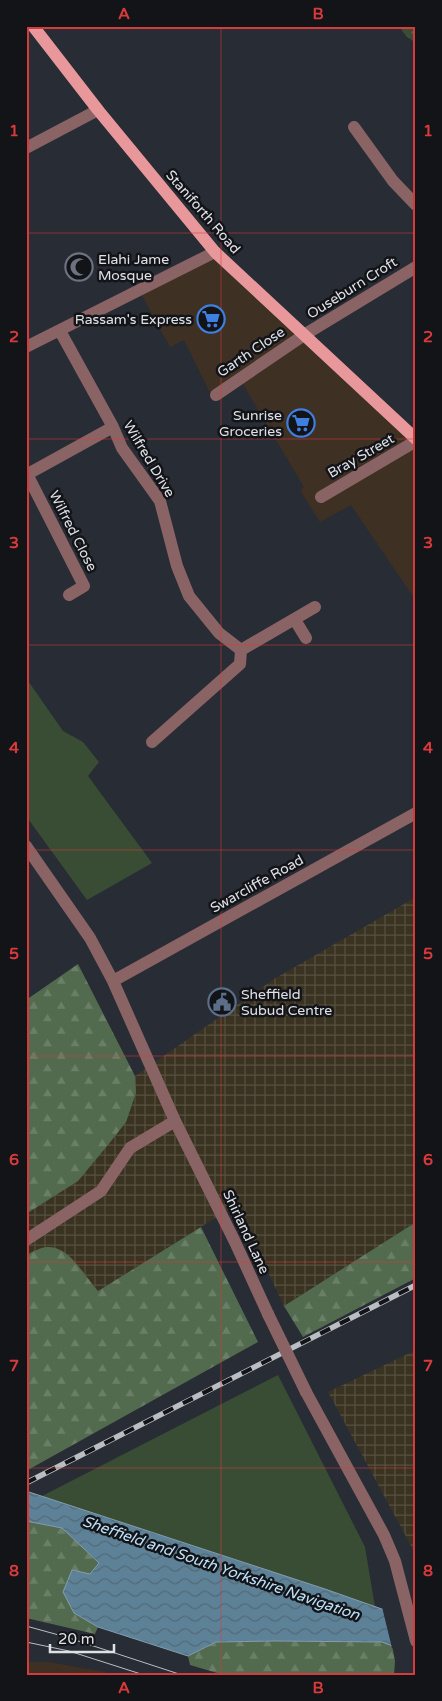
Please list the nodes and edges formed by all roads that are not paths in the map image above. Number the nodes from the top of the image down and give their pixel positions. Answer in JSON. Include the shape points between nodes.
{"nodes":[{"id":1,"x":33,"y":26,"type":"edge"},
{"id":2,"x":98,"y":110,"type":"junction"},
{"id":3,"x":354,"y":127,"type":"dead end"},
{"id":4,"x":26,"y":148,"type":"edge"},
{"id":5,"x":416,"y":205,"type":"edge"},
{"id":6,"x":215,"y":252,"type":"junction"},
{"id":7,"x":416,"y":267,"type":"edge"},
{"id":8,"x":60,"y":330,"type":"junction"},
{"id":9,"x":304,"y":335,"type":"junction"},
{"id":10,"x":26,"y":347,"type":"edge"},
{"id":11,"x":216,"y":395,"type":"dead end"},
{"id":12,"x":113,"y":427,"type":"junction"},
{"id":13,"x":416,"y":440,"type":"edge"},
{"id":14,"x":27,"y":475,"type":"edge"},
{"id":15,"x":321,"y":497,"type":"dead end"},
{"id":16,"x":69,"y":595,"type":"dead end"},
{"id":17,"x":315,"y":607,"type":"dead end"},
{"id":18,"x":295,"y":620,"type":"junction"},
{"id":19,"x":306,"y":638,"type":"dead end"},
{"id":20,"x":240,"y":650,"type":"junction"},
{"id":21,"x":152,"y":742,"type":"dead end"},
{"id":22,"x":416,"y":813,"type":"edge"},
{"id":23,"x":26,"y":846,"type":"edge"},
{"id":24,"x":113,"y":981,"type":"junction"},
{"id":25,"x":175,"y":1121,"type":"junction"},
{"id":26,"x":26,"y":1240,"type":"edge"},
{"id":27,"x":416,"y":1641,"type":"edge"}],
"edges":[{"from":1,"to":2,"type":"main road","name":"Staniforth Road"},
{"from":2,"to":4,"type":"street"},
{"from":2,"to":6,"type":"main road","name":"Staniforth Road"},
{"from":3,"to":5,"type":"street","via":[[393,181]]},
{"from":6,"to":8,"type":"street"},
{"from":6,"to":9,"type":"main road","name":"Staniforth Road"},
{"from":7,"to":9,"type":"street","name":"Ouseburn Croft"},
{"from":8,"to":10,"type":"street"},
{"from":8,"to":12,"type":"street","name":"Wilfred Drive"},
{"from":9,"to":11,"type":"street","name":"Garth Close"},
{"from":9,"to":13,"type":"main road","name":"Staniforth Road"},
{"from":12,"to":14,"type":"street","name":"Wilfred Close"},
{"from":12,"to":20,"type":"street","name":"Wilfred Drive","via":[[122,448],[160,501],[177,566],[189,596],[219,633]]},
{"from":13,"to":15,"type":"street","name":"Bray Street"},
{"from":14,"to":16,"type":"street","name":"Wilfred Close","via":[[84,586]]},
{"from":17,"to":18,"type":"street"},
{"from":18,"to":19,"type":"street"},
{"from":18,"to":20,"type":"street"},
{"from":20,"to":21,"type":"street","via":[[240,664]]},
{"from":22,"to":24,"type":"street","name":"Swarcliffe Road"},
{"from":23,"to":24,"type":"street","name":"Shirland Lane","via":[[90,938]]},
{"from":24,"to":25,"type":"street","name":"Shirland Lane"},
{"from":25,"to":26,"type":"street","via":[[130,1148],[101,1191]]},
{"from":25,"to":27,"type":"street","name":"Shirland Lane","bridge":true,"via":[[306,1392],[384,1535],[395,1562]]}]}
